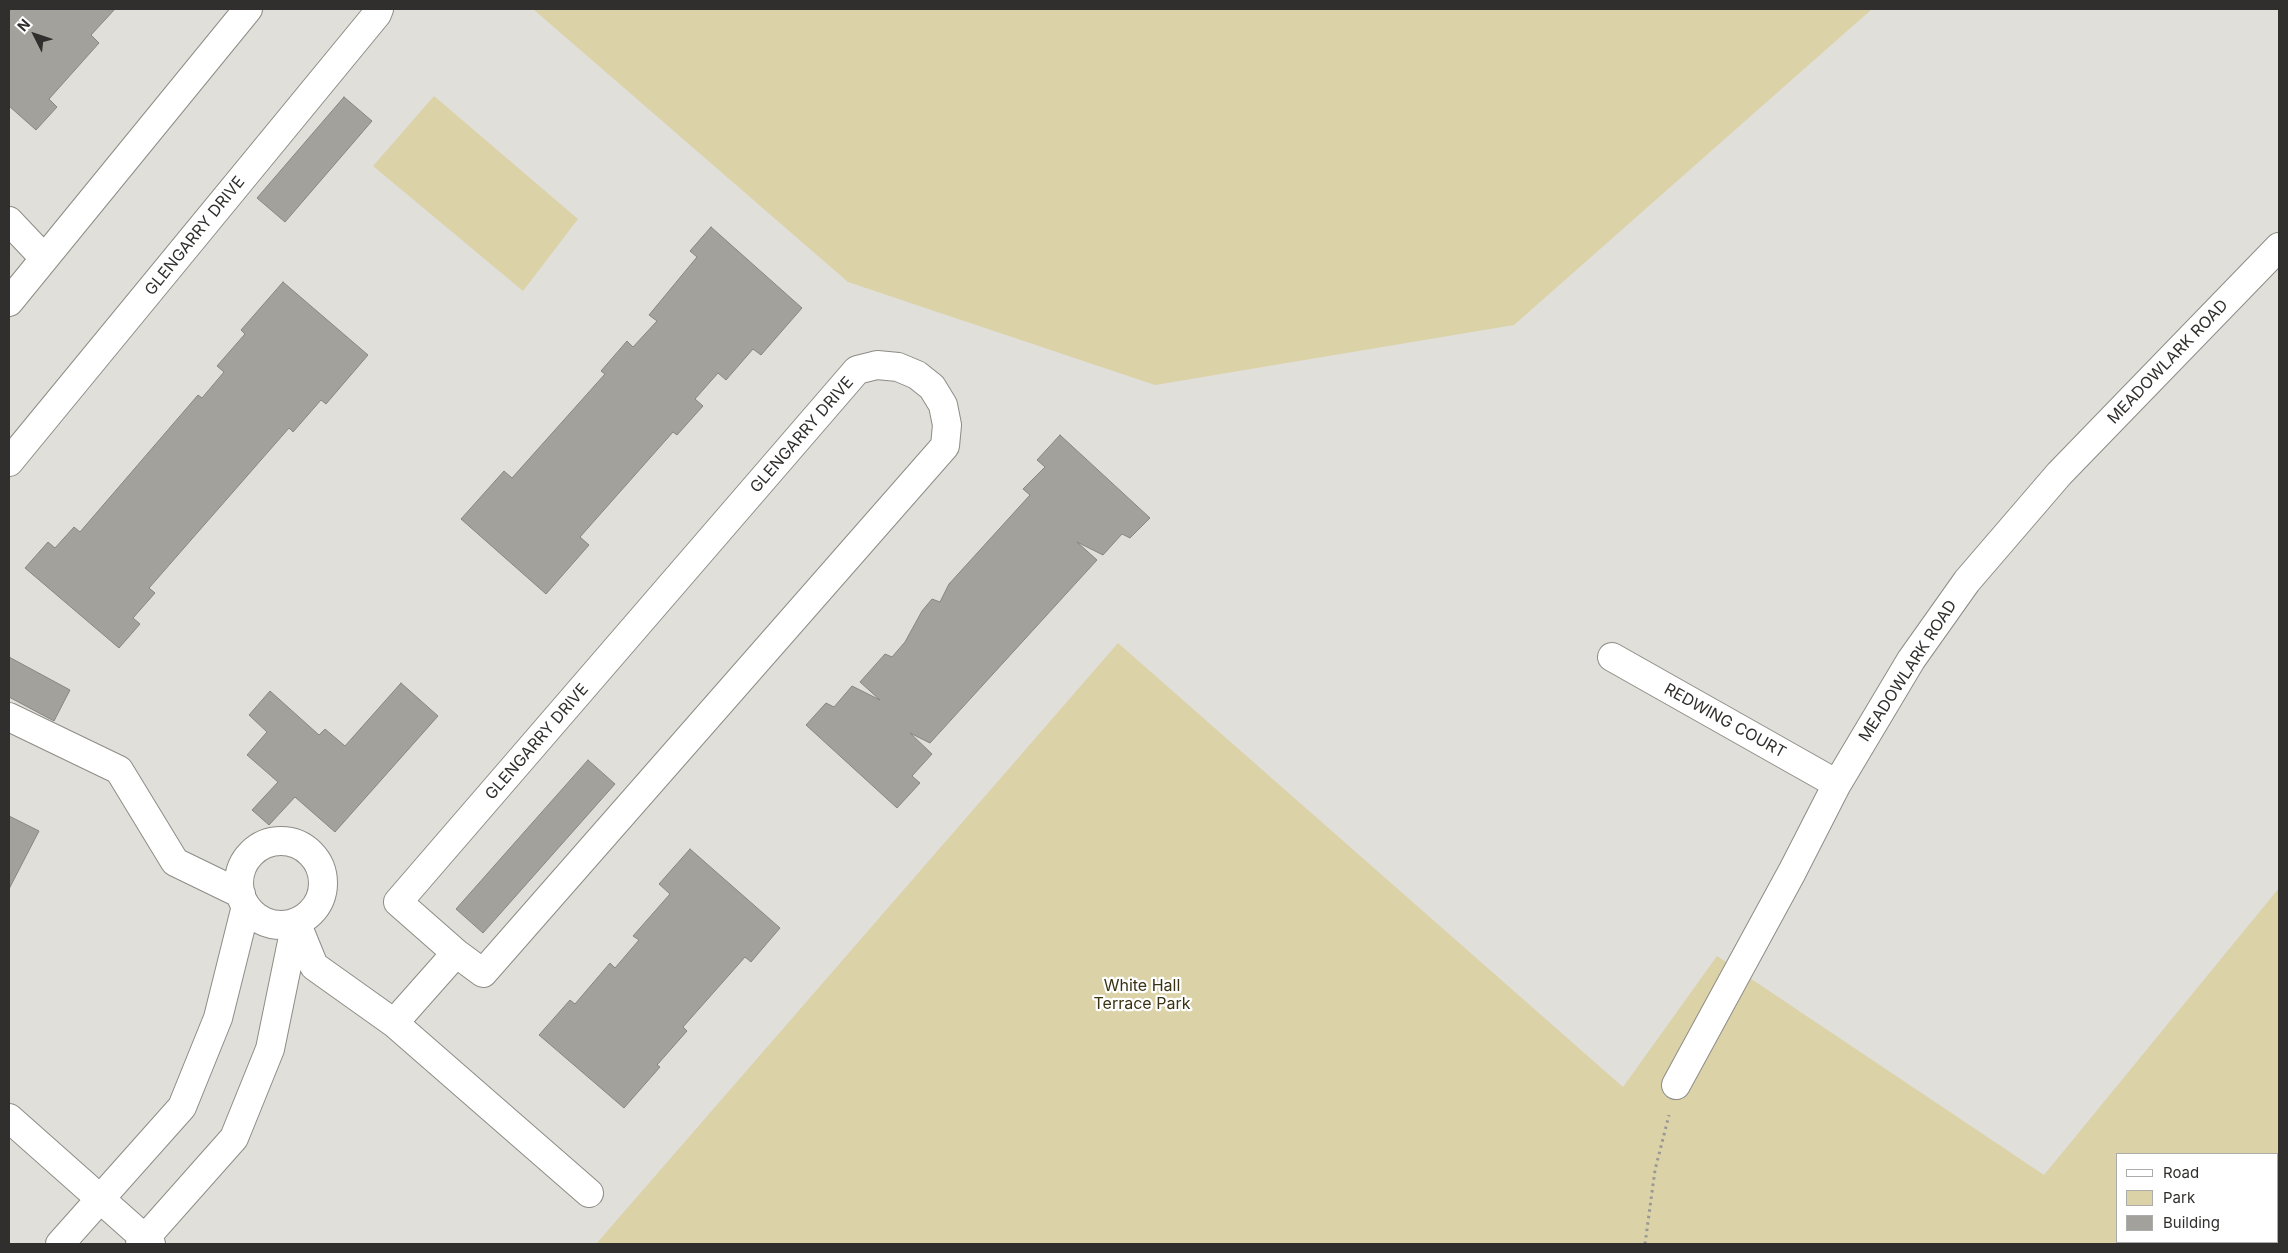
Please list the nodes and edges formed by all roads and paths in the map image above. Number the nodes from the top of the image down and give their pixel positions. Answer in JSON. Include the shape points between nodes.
{"nodes":[{"id":1,"x":248,"y":9,"type":"edge"},
{"id":2,"x":379,"y":9,"type":"edge"},
{"id":3,"x":9,"y":221,"type":"edge"},
{"id":4,"x":2279,"y":247,"type":"edge"},
{"id":5,"x":44,"y":258,"type":"junction"},
{"id":6,"x":9,"y":302,"type":"edge"},
{"id":7,"x":9,"y":462,"type":"edge"},
{"id":8,"x":1612,"y":657,"type":"dead end"},
{"id":9,"x":9,"y":717,"type":"edge"},
{"id":10,"x":1837,"y":784,"type":"junction"},
{"id":11,"x":244,"y":900,"type":"junction"},
{"id":12,"x":296,"y":922,"type":"junction"},
{"id":13,"x":456,"y":953,"type":"junction"},
{"id":14,"x":394,"y":1023,"type":"junction"},
{"id":15,"x":1676,"y":1085,"type":"joint"},
{"id":16,"x":9,"y":1118,"type":"edge"},
{"id":17,"x":589,"y":1193,"type":"dead end"},
{"id":18,"x":100,"y":1200,"type":"junction"},
{"id":19,"x":146,"y":1242,"type":"edge"},
{"id":20,"x":60,"y":1244,"type":"edge"},
{"id":21,"x":1645,"y":1244,"type":"edge"}],
"edges":[{"from":1,"to":5,"type":"street"},
{"from":2,"to":7,"type":"street","name":"GLENGARRY DRIVE"},
{"from":3,"to":5,"type":"street"},
{"from":4,"to":10,"type":"street","name":"MEADOWLARK ROAD","via":[[2059,474],[1967,582],[1911,660]]},
{"from":5,"to":6,"type":"street"},
{"from":8,"to":10,"type":"street","name":"REDWING COURT"},
{"from":9,"to":11,"type":"street","via":[[119,770],[175,862]]},
{"from":10,"to":15,"type":"street","name":"MEADOWLARK ROAD"},
{"from":11,"to":12,"type":"street","via":[[256,916],[268,923]]},
{"from":11,"to":12,"type":"street","via":[[239,880],[242,866],[255,851],[274,842],[300,845],[319,864],[323,878],[317,905]]},
{"from":11,"to":18,"type":"street","via":[[218,1018],[182,1107]]},
{"from":12,"to":14,"type":"street","via":[[314,966]]},
{"from":12,"to":19,"type":"street","via":[[270,1050],[234,1138]]},
{"from":13,"to":13,"type":"street","name":"GLENGARRY DRIVE","via":[[483,972],[945,446],[948,425],[943,405],[932,388],[917,375],[898,367],[877,365],[857,370],[398,902]]},
{"from":13,"to":14,"type":"street"},
{"from":14,"to":17,"type":"street"},
{"from":15,"to":21,"type":"path","via":[[1655,1170]]},
{"from":16,"to":18,"type":"street"},
{"from":18,"to":19,"type":"street"},
{"from":18,"to":20,"type":"street"}]}
